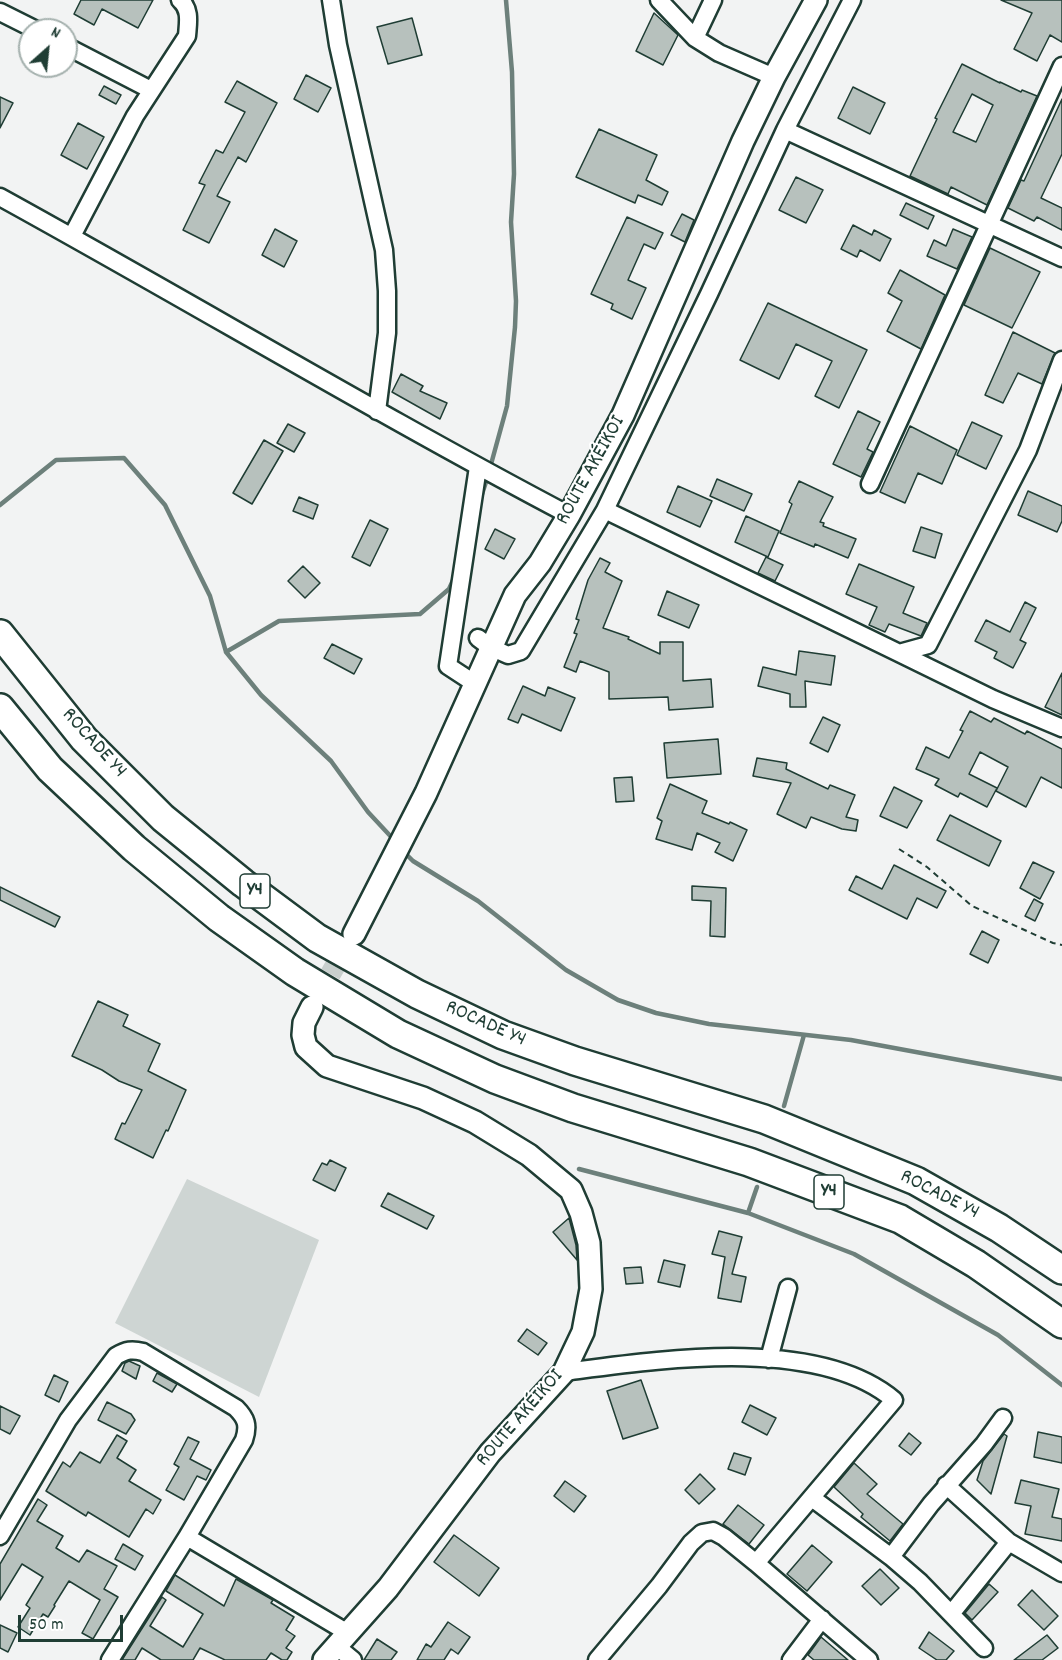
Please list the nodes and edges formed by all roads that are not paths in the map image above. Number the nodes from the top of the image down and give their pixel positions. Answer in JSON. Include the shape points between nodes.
{"nodes":[{"id":1,"x":180,"y":0,"type":"edge"},
{"id":2,"x":331,"y":0,"type":"edge"},
{"id":3,"x":659,"y":0,"type":"edge"},
{"id":4,"x":714,"y":0,"type":"edge"},
{"id":5,"x":816,"y":0,"type":"edge"},
{"id":6,"x":852,"y":0,"type":"edge"},
{"id":7,"x":0,"y":12,"type":"edge"},
{"id":8,"x":18,"y":21,"type":"edge"},
{"id":9,"x":695,"y":38,"type":"junction"},
{"id":10,"x":78,"y":52,"type":"edge"},
{"id":11,"x":1062,"y":66,"type":"edge"},
{"id":12,"x":774,"y":77,"type":"junction"},
{"id":13,"x":151,"y":90,"type":"junction"},
{"id":14,"x":785,"y":130,"type":"junction"},
{"id":15,"x":0,"y":197,"type":"edge"},
{"id":16,"x":988,"y":224,"type":"junction"},
{"id":17,"x":72,"y":236,"type":"junction"},
{"id":18,"x":1062,"y":258,"type":"edge"},
{"id":19,"x":1062,"y":360,"type":"edge"},
{"id":20,"x":377,"y":411,"type":"junction"},
{"id":21,"x":478,"y":467,"type":"junction"},
{"id":22,"x":870,"y":484,"type":"dead end"},
{"id":23,"x":605,"y":510,"type":"junction"},
{"id":24,"x":569,"y":515,"type":"junction"},
{"id":25,"x":0,"y":634,"type":"edge"},
{"id":26,"x":484,"y":642,"type":"junction"},
{"id":27,"x":899,"y":653,"type":"junction"},
{"id":28,"x":474,"y":683,"type":"junction"},
{"id":29,"x":0,"y":708,"type":"edge"},
{"id":30,"x":1062,"y":728,"type":"edge"},
{"id":31,"x":354,"y":934,"type":"tunnel mouth"},
{"id":32,"x":312,"y":1007,"type":"tunnel mouth"},
{"id":33,"x":1062,"y":1270,"type":"edge"},
{"id":34,"x":788,"y":1288,"type":"dead end"},
{"id":35,"x":1062,"y":1324,"type":"edge"},
{"id":36,"x":769,"y":1359,"type":"junction"},
{"id":37,"x":564,"y":1372,"type":"junction"},
{"id":38,"x":1003,"y":1418,"type":"dead end"},
{"id":39,"x":946,"y":1485,"type":"junction"},
{"id":40,"x":812,"y":1498,"type":"junction"},
{"id":41,"x":0,"y":1536,"type":"edge"},
{"id":42,"x":187,"y":1537,"type":"junction"},
{"id":43,"x":1009,"y":1542,"type":"junction"},
{"id":44,"x":891,"y":1557,"type":"junction"},
{"id":45,"x":756,"y":1563,"type":"junction"},
{"id":46,"x":1062,"y":1573,"type":"edge"},
{"id":47,"x":951,"y":1614,"type":"junction"},
{"id":48,"x":822,"y":1619,"type":"junction"},
{"id":49,"x":336,"y":1646,"type":"edge"},
{"id":50,"x":984,"y":1648,"type":"dead end"},
{"id":51,"x":110,"y":1660,"type":"edge"},
{"id":52,"x":353,"y":1660,"type":"edge"},
{"id":53,"x":597,"y":1660,"type":"edge"},
{"id":54,"x":791,"y":1660,"type":"edge"},
{"id":55,"x":869,"y":1660,"type":"edge"}],
"edges":[{"from":1,"to":13,"type":"street","via":[[186,5],[189,20],[187,36]]},
{"from":2,"to":20,"type":"street","via":[[384,250],[387,333]]},
{"from":3,"to":9,"type":"street"},
{"from":4,"to":9,"type":"street"},
{"from":5,"to":12,"type":"street","name":"ROUTE AKÉIKOI"},
{"from":6,"to":14,"type":"street"},
{"from":7,"to":8,"type":"street"},
{"from":9,"to":12,"type":"street","via":[[718,53]]},
{"from":10,"to":13,"type":"street"},
{"from":11,"to":16,"type":"street"},
{"from":12,"to":24,"type":"street","name":"ROUTE AKÉIKOI","via":[[640,380]]},
{"from":13,"to":17,"type":"street"},
{"from":14,"to":16,"type":"street"},
{"from":14,"to":23,"type":"street"},
{"from":15,"to":17,"type":"street"},
{"from":16,"to":18,"type":"street"},
{"from":16,"to":22,"type":"street"},
{"from":17,"to":20,"type":"street"},
{"from":19,"to":27,"type":"street","via":[[1028,450],[928,645]]},
{"from":20,"to":21,"type":"street"},
{"from":21,"to":24,"type":"street"},
{"from":21,"to":28,"type":"street","via":[[448,666]]},
{"from":23,"to":26,"type":"street","via":[[521,651],[508,655]]},
{"from":23,"to":27,"type":"street"},
{"from":24,"to":26,"type":"street","name":"ROUTE AKÉIKOI"},
{"from":25,"to":33,"type":"highway","name":"ROCADE Y4","number":"Y4","via":[[84,739],[163,818],[317,938],[417,994],[503,1035],[764,1119],[916,1181],[999,1228]]},
{"from":26,"to":28,"type":"street","name":"ROUTE AKÉIKOI"},
{"from":27,"to":30,"type":"street"},
{"from":28,"to":31,"type":"street","name":"ROUTE AKÉIKOI","via":[[426,792]]},
{"from":29,"to":35,"type":"highway","name":"ROCADE Y4","number":"Y4","via":[[50,769],[134,848],[219,918],[295,972],[398,1034],[506,1083],[573,1108],[749,1162],[900,1219],[976,1264]]},
{"from":32,"to":37,"type":"street","name":"ROUTE AKÉIKOI","via":[[304,1023],[306,1047],[327,1066],[423,1098],[475,1122],[529,1155],[571,1190],[589,1243],[591,1289],[583,1332]]},
{"from":34,"to":36,"type":"street"},
{"from":36,"to":37,"type":"street","via":[[712,1356]]},
{"from":36,"to":40,"type":"street","via":[[839,1371],[878,1387],[894,1400]]},
{"from":37,"to":49,"type":"street","name":"ROUTE AKÉIKOI","via":[[490,1453],[387,1588]]},
{"from":38,"to":39,"type":"street"},
{"from":39,"to":43,"type":"street"},
{"from":39,"to":44,"type":"street"},
{"from":40,"to":44,"type":"street"},
{"from":40,"to":45,"type":"street"},
{"from":41,"to":42,"type":"street","via":[[68,1420],[116,1356],[135,1350],[227,1402],[245,1417],[244,1440]]},
{"from":42,"to":49,"type":"street"},
{"from":42,"to":51,"type":"street"},
{"from":43,"to":46,"type":"street"},
{"from":43,"to":47,"type":"street"},
{"from":44,"to":47,"type":"street"},
{"from":45,"to":48,"type":"street"},
{"from":45,"to":53,"type":"street","via":[[724,1537],[702,1533]]},
{"from":47,"to":50,"type":"street"},
{"from":48,"to":54,"type":"street"},
{"from":48,"to":55,"type":"street"},
{"from":49,"to":52,"type":"street"}]}
